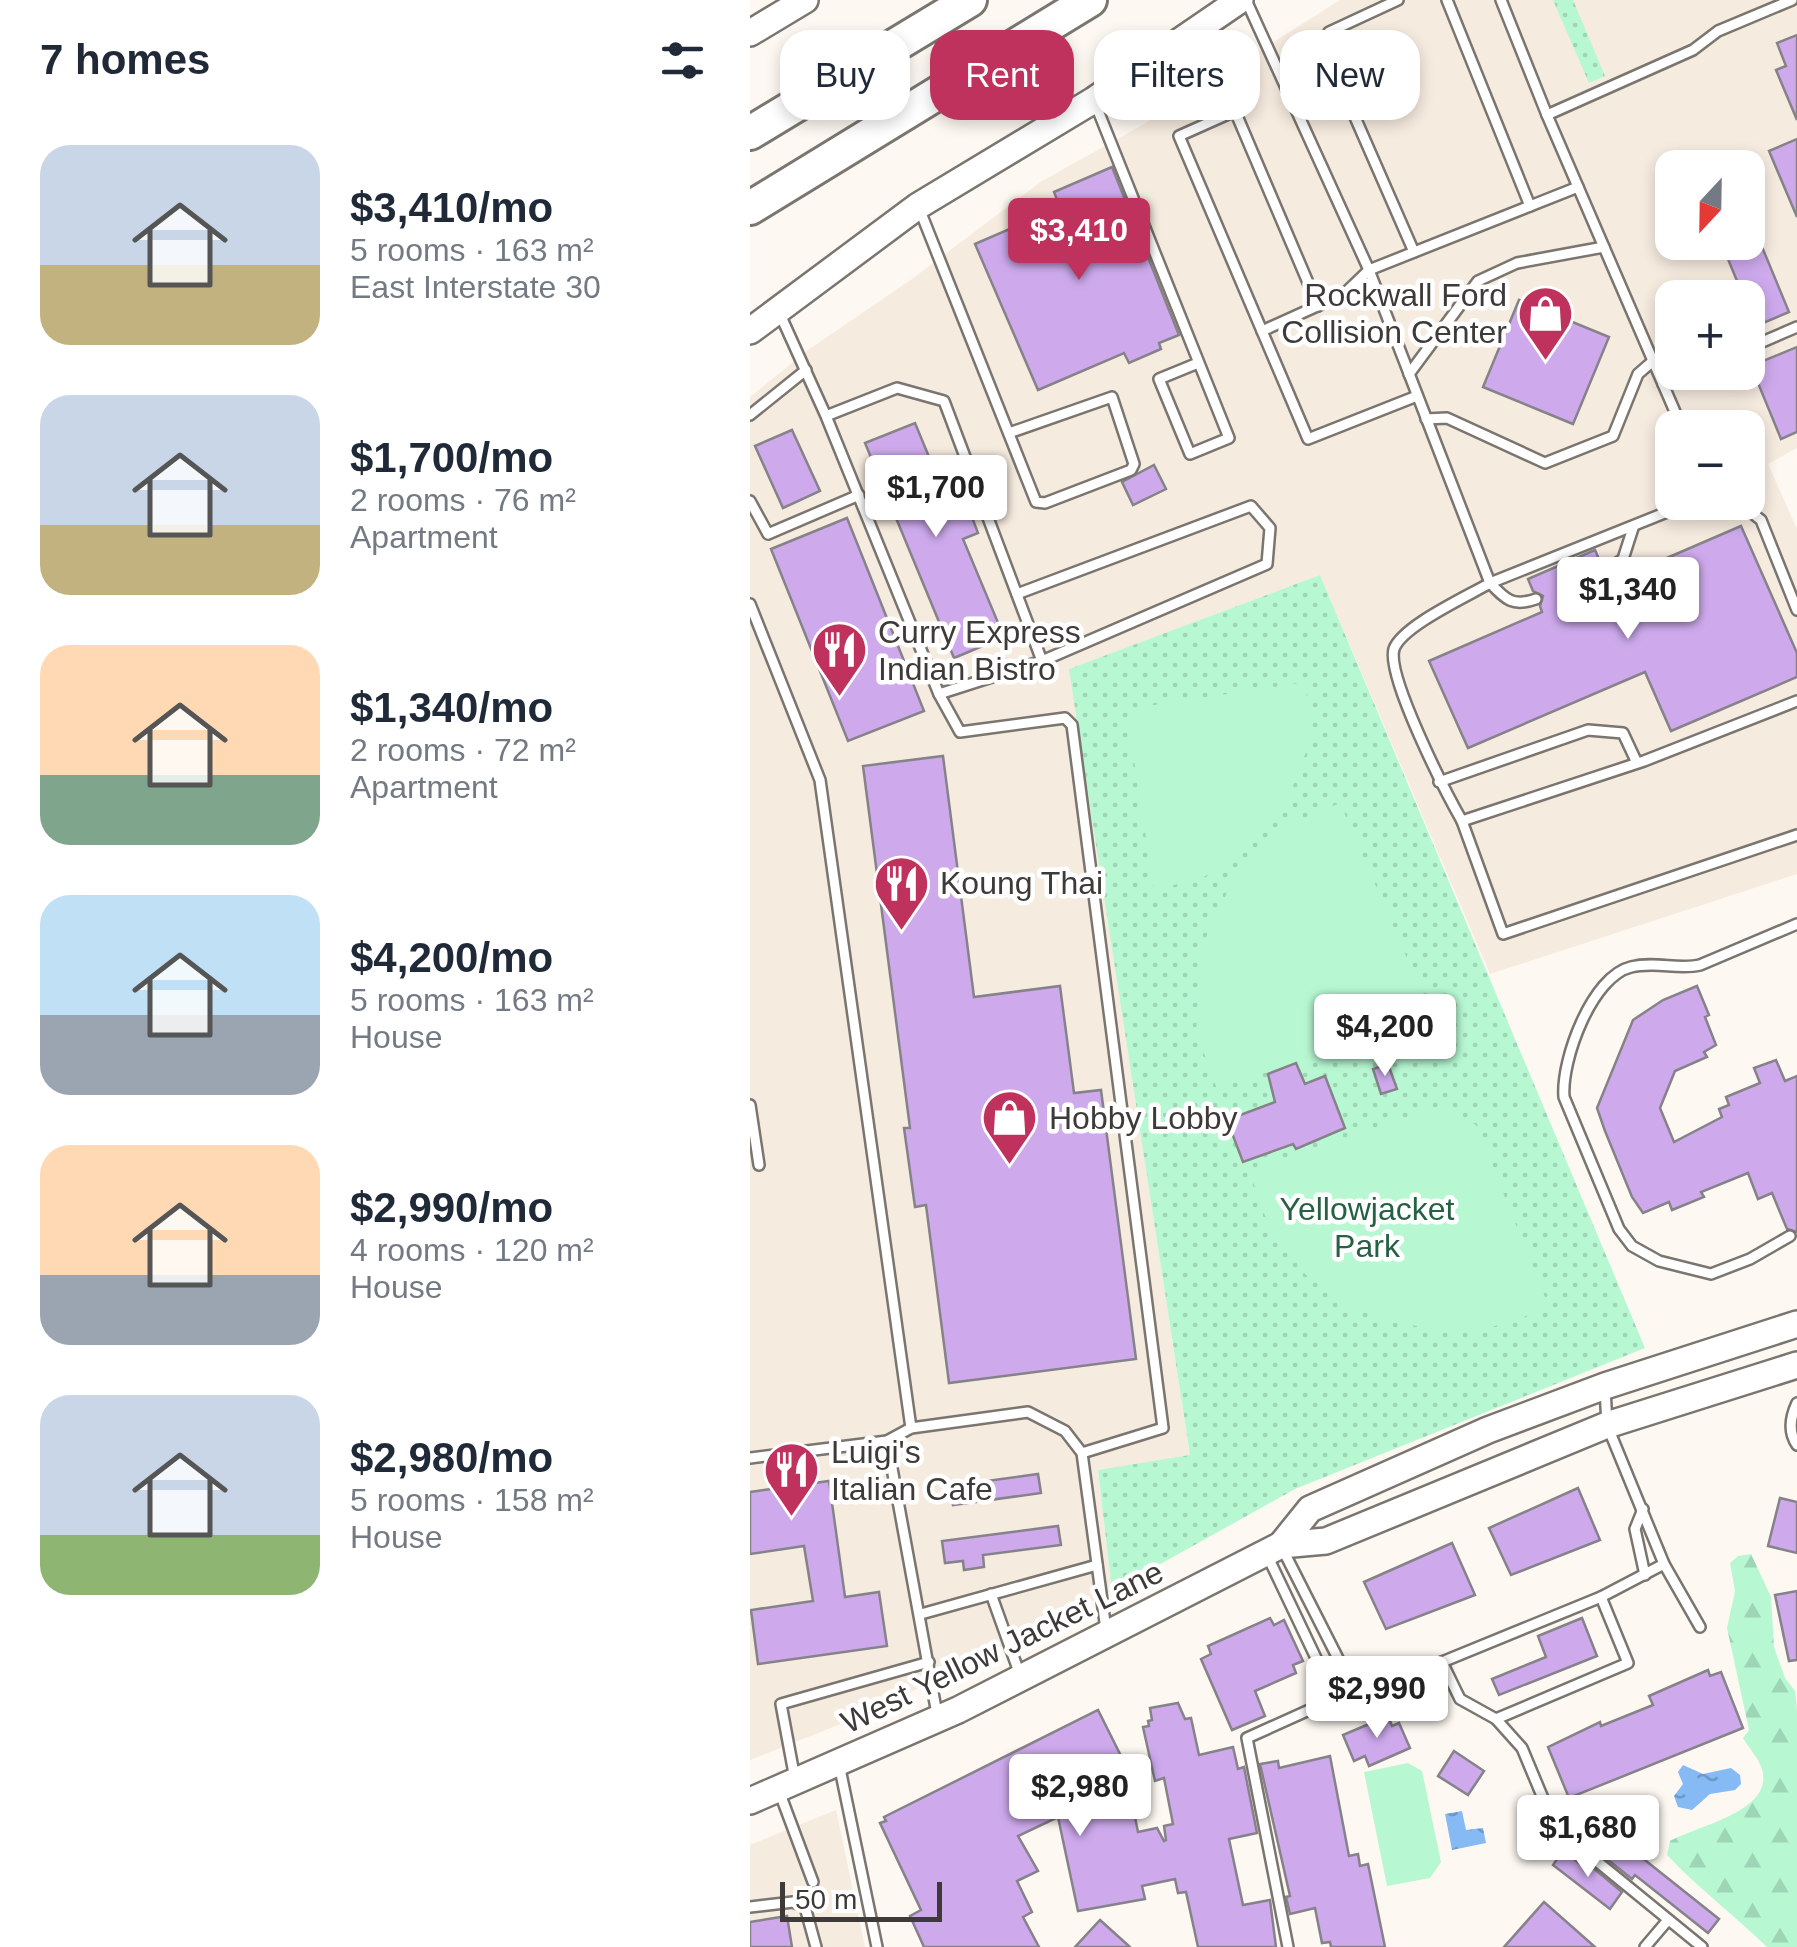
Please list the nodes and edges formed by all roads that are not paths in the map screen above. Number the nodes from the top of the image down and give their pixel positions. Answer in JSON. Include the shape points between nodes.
{"nodes":[{"id":1,"x":805,"y":0,"type":"edge"},
{"id":2,"x":970,"y":0,"type":"edge"},
{"id":3,"x":1090,"y":0,"type":"edge"},
{"id":4,"x":1243,"y":0,"type":"edge"},
{"id":5,"x":1398,"y":0,"type":"edge"},
{"id":6,"x":1447,"y":0,"type":"edge"},
{"id":7,"x":1501,"y":0,"type":"edge"},
{"id":8,"x":1792,"y":0,"type":"edge"},
{"id":9,"x":1198,"y":30,"type":"edge"},
{"id":10,"x":750,"y":33,"type":"edge"},
{"id":11,"x":1094,"y":100,"type":"edge"},
{"id":12,"x":1546,"y":115,"type":"junction"},
{"id":13,"x":1102,"y":120,"type":"edge"},
{"id":14,"x":750,"y":133,"type":"edge"},
{"id":15,"x":1578,"y":188,"type":"junction"},
{"id":16,"x":918,"y":206,"type":"junction"},
{"id":17,"x":1530,"y":206,"type":"junction"},
{"id":18,"x":750,"y":208,"type":"edge"},
{"id":19,"x":1604,"y":247,"type":"junction"},
{"id":20,"x":1414,"y":252,"type":"junction"},
{"id":21,"x":1368,"y":270,"type":"junction"},
{"id":22,"x":1318,"y":306,"type":"junction"},
{"id":23,"x":778,"y":310,"type":"junction"},
{"id":24,"x":1797,"y":327,"type":"edge"},
{"id":25,"x":750,"y":330,"type":"edge"},
{"id":26,"x":1262,"y":331,"type":"junction"},
{"id":27,"x":1765,"y":341,"type":"edge"},
{"id":28,"x":1653,"y":361,"type":"junction"},
{"id":29,"x":1198,"y":363,"type":"junction"},
{"id":30,"x":1655,"y":366,"type":"edge"},
{"id":31,"x":806,"y":370,"type":"junction"},
{"id":32,"x":1409,"y":374,"type":"junction"},
{"id":33,"x":1417,"y":396,"type":"junction"},
{"id":34,"x":750,"y":414,"type":"edge"},
{"id":35,"x":826,"y":416,"type":"junction"},
{"id":36,"x":1426,"y":419,"type":"junction"},
{"id":37,"x":1009,"y":433,"type":"junction"},
{"id":38,"x":859,"y":495,"type":"junction"},
{"id":39,"x":750,"y":501,"type":"edge"},
{"id":40,"x":1655,"y":518,"type":"edge"},
{"id":41,"x":1761,"y":520,"type":"edge"},
{"id":42,"x":1632,"y":528,"type":"junction"},
{"id":43,"x":1604,"y":572,"type":"dead end"},
{"id":44,"x":1490,"y":583,"type":"junction"},
{"id":45,"x":1017,"y":594,"type":"junction"},
{"id":46,"x":1536,"y":599,"type":"dead end"},
{"id":47,"x":750,"y":604,"type":"edge"},
{"id":48,"x":1797,"y":610,"type":"edge"},
{"id":49,"x":1042,"y":661,"type":"junction"},
{"id":50,"x":939,"y":694,"type":"junction"},
{"id":51,"x":1797,"y":701,"type":"edge"},
{"id":52,"x":1637,"y":763,"type":"junction"},
{"id":53,"x":1439,"y":782,"type":"junction"},
{"id":54,"x":1462,"y":821,"type":"junction"},
{"id":55,"x":1797,"y":835,"type":"edge"},
{"id":56,"x":1797,"y":924,"type":"edge"},
{"id":57,"x":750,"y":1105,"type":"edge"},
{"id":58,"x":759,"y":1164,"type":"dead end"},
{"id":59,"x":1790,"y":1236,"type":"dead end"},
{"id":60,"x":1797,"y":1324,"type":"edge"},
{"id":61,"x":1797,"y":1365,"type":"edge"},
{"id":62,"x":1605,"y":1386,"type":"junction"},
{"id":63,"x":1797,"y":1403,"type":"edge"},
{"id":64,"x":1607,"y":1426,"type":"junction"},
{"id":65,"x":911,"y":1428,"type":"junction"},
{"id":66,"x":887,"y":1441,"type":"junction"},
{"id":67,"x":1797,"y":1445,"type":"edge"},
{"id":68,"x":1082,"y":1453,"type":"junction"},
{"id":69,"x":750,"y":1458,"type":"edge"},
{"id":70,"x":1643,"y":1509,"type":"junction"},
{"id":71,"x":1273,"y":1549,"type":"junction"},
{"id":72,"x":1664,"y":1564,"type":"junction"},
{"id":73,"x":1097,"y":1565,"type":"junction"},
{"id":74,"x":1644,"y":1576,"type":"junction"},
{"id":75,"x":991,"y":1594,"type":"junction"},
{"id":76,"x":1601,"y":1597,"type":"junction"},
{"id":77,"x":921,"y":1614,"type":"junction"},
{"id":78,"x":1700,"y":1626,"type":"dead end"},
{"id":79,"x":1106,"y":1634,"type":"junction"},
{"id":80,"x":929,"y":1662,"type":"junction"},
{"id":81,"x":1442,"y":1662,"type":"junction"},
{"id":82,"x":1021,"y":1677,"type":"junction"},
{"id":83,"x":1354,"y":1690,"type":"junction"},
{"id":84,"x":1335,"y":1698,"type":"junction"},
{"id":85,"x":938,"y":1718,"type":"junction"},
{"id":86,"x":1496,"y":1719,"type":"junction"},
{"id":87,"x":839,"y":1763,"type":"junction"},
{"id":88,"x":787,"y":1785,"type":"junction"},
{"id":89,"x":750,"y":1801,"type":"edge"},
{"id":90,"x":814,"y":1882,"type":"dead end"},
{"id":91,"x":750,"y":1907,"type":"edge"},
{"id":92,"x":1668,"y":1920,"type":"junction"},
{"id":93,"x":816,"y":1947,"type":"edge"},
{"id":94,"x":877,"y":1947,"type":"edge"},
{"id":95,"x":1288,"y":1947,"type":"edge"},
{"id":96,"x":1645,"y":1947,"type":"edge"},
{"id":97,"x":1702,"y":1947,"type":"edge"}],
"edges":[{"from":1,"to":10,"type":"street"},
{"from":2,"to":14,"type":"highway"},
{"from":3,"to":18,"type":"highway"},
{"from":4,"to":9,"type":"street"},
{"from":4,"to":21,"type":"lane"},
{"from":5,"to":20,"type":"lane","via":[[1328,32],[1323,44]]},
{"from":6,"to":17,"type":"lane"},
{"from":7,"to":12,"type":"lane"},
{"from":8,"to":12,"type":"lane"},
{"from":11,"to":16,"type":"street"},
{"from":12,"to":15,"type":"lane"},
{"from":13,"to":29,"type":"lane"},
{"from":15,"to":17,"type":"lane"},
{"from":15,"to":19,"type":"lane"},
{"from":16,"to":23,"type":"street"},
{"from":16,"to":37,"type":"lane"},
{"from":17,"to":20,"type":"lane"},
{"from":19,"to":28,"type":"lane"},
{"from":19,"to":32,"type":"lane","via":[[1518,263],[1478,282]]},
{"from":20,"to":21,"type":"lane"},
{"from":21,"to":22,"type":"lane","via":[[1344,294]]},
{"from":21,"to":32,"type":"lane"},
{"from":22,"to":26,"type":"lane"},
{"from":22,"to":26,"type":"lane","via":[[1235,111],[1180,136]]},
{"from":23,"to":25,"type":"street"},
{"from":23,"to":31,"type":"lane"},
{"from":24,"to":27,"type":"lane"},
{"from":26,"to":33,"type":"lane","via":[[1308,439]]},
{"from":28,"to":30,"type":"lane"},
{"from":28,"to":36,"type":"lane","via":[[1638,374],[1613,436],[1545,463],[1446,418]]},
{"from":29,"to":29,"type":"lane","via":[[1229,438],[1190,454],[1159,378]]},
{"from":31,"to":34,"type":"lane"},
{"from":31,"to":35,"type":"lane"},
{"from":32,"to":33,"type":"lane"},
{"from":33,"to":36,"type":"lane"},
{"from":35,"to":38,"type":"lane"},
{"from":35,"to":45,"type":"lane","via":[[897,388],[944,401]]},
{"from":36,"to":44,"type":"lane"},
{"from":37,"to":37,"type":"lane","via":[[1036,502],[1134,464],[1112,397]]},
{"from":38,"to":39,"type":"lane","via":[[768,534]]},
{"from":38,"to":50,"type":"lane"},
{"from":40,"to":42,"type":"lane"},
{"from":41,"to":48,"type":"lane"},
{"from":42,"to":43,"type":"lane","via":[[1623,559]]},
{"from":42,"to":44,"type":"lane"},
{"from":44,"to":46,"type":"lane","via":[[1521,604]]},
{"from":44,"to":53,"type":"lane","via":[[1405,633],[1394,649],[1395,671]]},
{"from":45,"to":49,"type":"lane"},
{"from":45,"to":49,"type":"lane","via":[[1250,506],[1270,528],[1268,564]]},
{"from":47,"to":65,"type":"lane","via":[[820,780]]},
{"from":49,"to":50,"type":"lane"},
{"from":50,"to":68,"type":"lane","via":[[960,732],[1065,718],[1072,725],[1162,1428]]},
{"from":51,"to":52,"type":"lane"},
{"from":52,"to":53,"type":"lane","via":[[1623,733],[1588,730]]},
{"from":52,"to":54,"type":"lane"},
{"from":53,"to":54,"type":"lane"},
{"from":54,"to":55,"type":"lane","via":[[1504,934]]},
{"from":56,"to":59,"type":"lane","via":[[1700,965],[1616,971],[1586,1015],[1562,1076],[1584,1146],[1632,1246],[1659,1261],[1711,1274]]},
{"from":57,"to":58,"type":"lane"},
{"from":60,"to":62,"type":"street","name":"West Yellow Jacket Lane"},
{"from":61,"to":64,"type":"street","name":"West Yellow Jacket Lane"},
{"from":62,"to":64,"type":"lane"},
{"from":62,"to":71,"type":"street","name":"West Yellow Jacket Lane","via":[[1310,1509]]},
{"from":63,"to":67,"type":"lane","via":[[1790,1425]]},
{"from":64,"to":70,"type":"lane"},
{"from":64,"to":71,"type":"street","name":"West Yellow Jacket Lane","via":[[1326,1541]]},
{"from":65,"to":66,"type":"lane"},
{"from":65,"to":68,"type":"lane","via":[[1028,1412],[1065,1431]]},
{"from":66,"to":69,"type":"lane"},
{"from":66,"to":77,"type":"lane"},
{"from":68,"to":73,"type":"lane"},
{"from":70,"to":72,"type":"lane"},
{"from":70,"to":74,"type":"lane","via":[[1635,1529]]},
{"from":71,"to":79,"type":"street","name":"West Yellow Jacket Lane"},
{"from":71,"to":83,"type":"lane"},
{"from":71,"to":84,"type":"lane"},
{"from":72,"to":74,"type":"lane"},
{"from":72,"to":78,"type":"lane"},
{"from":73,"to":75,"type":"lane"},
{"from":73,"to":79,"type":"lane"},
{"from":74,"to":76,"type":"lane"},
{"from":75,"to":77,"type":"lane"},
{"from":75,"to":82,"type":"lane"},
{"from":76,"to":81,"type":"lane"},
{"from":76,"to":86,"type":"lane","via":[[1628,1664]]},
{"from":77,"to":80,"type":"lane"},
{"from":79,"to":82,"type":"street","name":"West Yellow Jacket Lane"},
{"from":80,"to":85,"type":"lane"},
{"from":80,"to":88,"type":"lane","via":[[781,1704]]},
{"from":81,"to":83,"type":"lane"},
{"from":81,"to":86,"type":"lane","via":[[1460,1699]]},
{"from":82,"to":85,"type":"street","name":"West Yellow Jacket Lane"},
{"from":83,"to":84,"type":"lane"},
{"from":84,"to":95,"type":"lane","via":[[1247,1738]]},
{"from":85,"to":87,"type":"street","name":"West Yellow Jacket Lane"},
{"from":86,"to":92,"type":"lane","via":[[1522,1748],[1555,1827]]},
{"from":87,"to":88,"type":"street","name":"West Yellow Jacket Lane"},
{"from":87,"to":94,"type":"lane"},
{"from":88,"to":89,"type":"street","name":"West Yellow Jacket Lane"},
{"from":88,"to":90,"type":"lane"},
{"from":91,"to":93,"type":"lane","via":[[805,1907]]},
{"from":92,"to":96,"type":"lane"},
{"from":92,"to":97,"type":"lane"}]}
